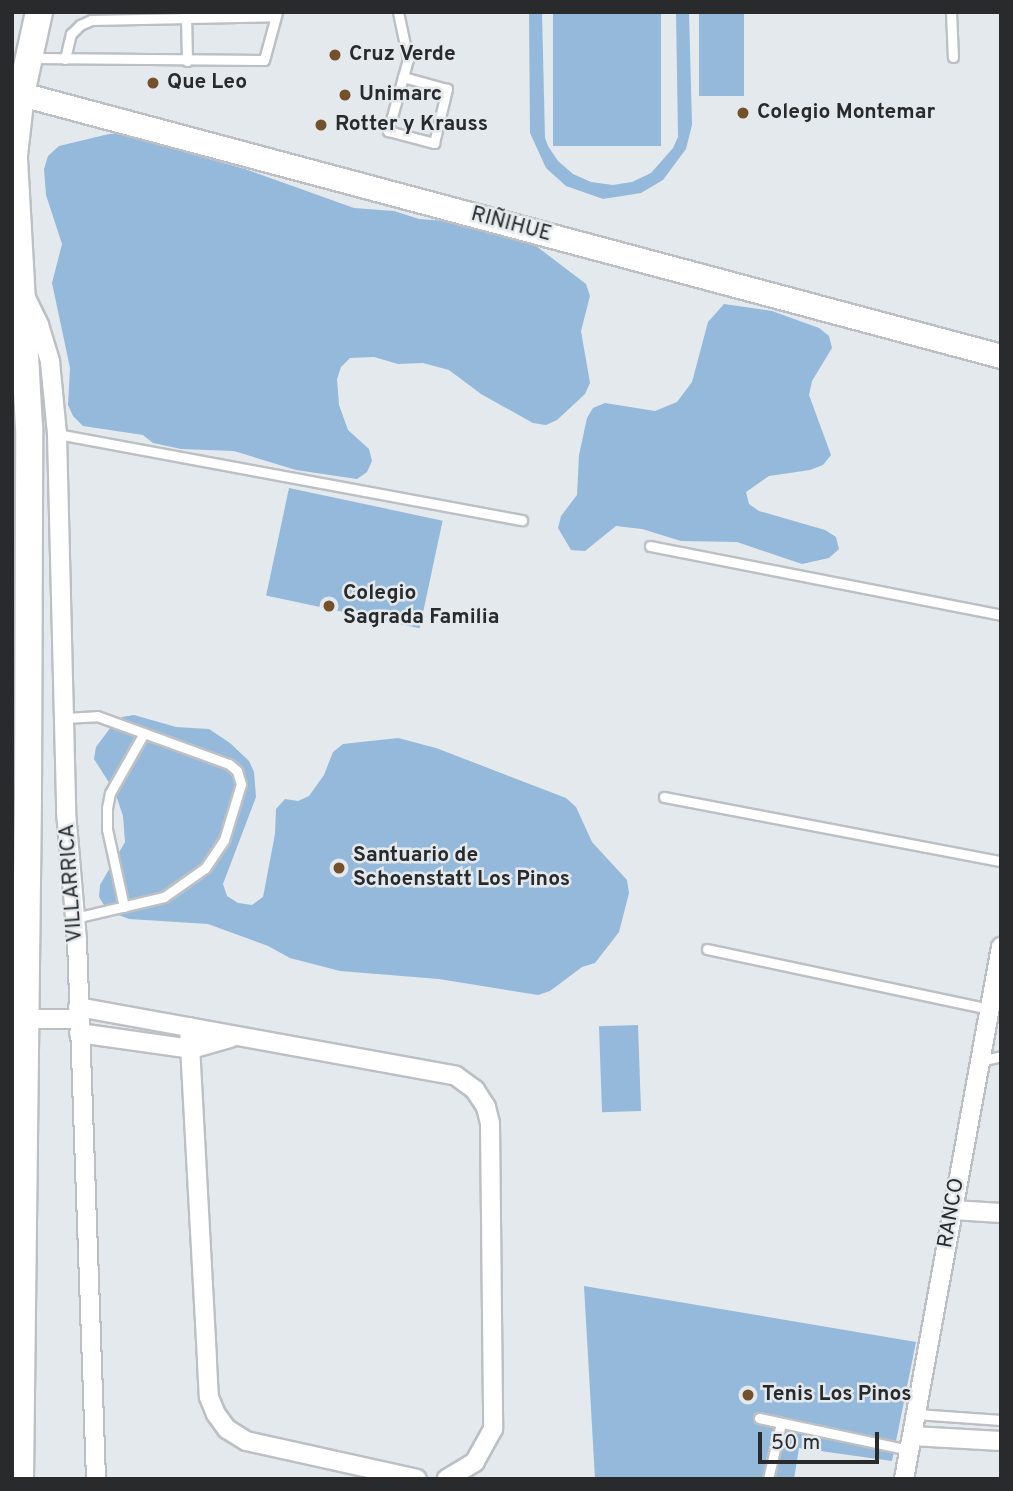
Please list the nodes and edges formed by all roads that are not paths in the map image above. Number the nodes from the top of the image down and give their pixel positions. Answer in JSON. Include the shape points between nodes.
{"nodes":[{"id":1,"x":39,"y":12,"type":"edge"},
{"id":2,"x":398,"y":12,"type":"edge"},
{"id":3,"x":951,"y":12,"type":"edge"},
{"id":4,"x":276,"y":14,"type":"edge"},
{"id":5,"x":186,"y":15,"type":"edge"},
{"id":6,"x":953,"y":57,"type":"dead end"},
{"id":7,"x":65,"y":60,"type":"junction"},
{"id":8,"x":187,"y":61,"type":"junction"},
{"id":9,"x":22,"y":72,"type":"edge"},
{"id":10,"x":403,"y":78,"type":"junction"},
{"id":11,"x":23,"y":293,"type":"junction"},
{"id":12,"x":1001,"y":356,"type":"edge"},
{"id":13,"x":57,"y":433,"type":"junction"},
{"id":14,"x":522,"y":520,"type":"dead end"},
{"id":15,"x":650,"y":546,"type":"dead end"},
{"id":16,"x":1001,"y":615,"type":"edge"},
{"id":17,"x":64,"y":718,"type":"junction"},
{"id":18,"x":144,"y":733,"type":"junction"},
{"id":19,"x":664,"y":797,"type":"dead end"},
{"id":20,"x":1001,"y":861,"type":"edge"},
{"id":21,"x":124,"y":907,"type":"junction"},
{"id":22,"x":75,"y":918,"type":"junction"},
{"id":23,"x":1001,"y":947,"type":"edge"},
{"id":24,"x":707,"y":949,"type":"dead end"},
{"id":25,"x":18,"y":1007,"type":"edge"},
{"id":26,"x":989,"y":1009,"type":"junction"},
{"id":27,"x":79,"y":1020,"type":"junction"},
{"id":28,"x":189,"y":1027,"type":"junction"},
{"id":29,"x":237,"y":1036,"type":"junction"},
{"id":30,"x":191,"y":1049,"type":"junction"},
{"id":31,"x":1001,"y":1056,"type":"edge"},
{"id":32,"x":980,"y":1061,"type":"junction"},
{"id":33,"x":1001,"y":1200,"type":"edge"},
{"id":34,"x":954,"y":1204,"type":"junction"},
{"id":35,"x":1001,"y":1213,"type":"edge"},
{"id":36,"x":916,"y":1414,"type":"junction"},
{"id":37,"x":759,"y":1418,"type":"dead end"},
{"id":38,"x":1001,"y":1420,"type":"edge"},
{"id":39,"x":781,"y":1423,"type":"junction"},
{"id":40,"x":1001,"y":1441,"type":"edge"},
{"id":41,"x":911,"y":1443,"type":"junction"},
{"id":42,"x":20,"y":1479,"type":"edge"},
{"id":43,"x":96,"y":1479,"type":"edge"},
{"id":44,"x":417,"y":1479,"type":"edge"},
{"id":45,"x":447,"y":1479,"type":"edge"},
{"id":46,"x":768,"y":1479,"type":"edge"},
{"id":47,"x":904,"y":1479,"type":"edge"}],
"edges":[{"from":1,"to":9,"type":"main road"},
{"from":2,"to":10,"type":"lane","via":[[408,59]]},
{"from":3,"to":6,"type":"lane"},
{"from":4,"to":5,"type":"lane"},
{"from":4,"to":8,"type":"lane","via":[[264,60]]},
{"from":5,"to":7,"type":"lane","via":[[85,22],[71,34]]},
{"from":5,"to":8,"type":"lane"},
{"from":7,"to":8,"type":"lane"},
{"from":7,"to":9,"type":"lane"},
{"from":9,"to":11,"type":"main road","via":[[14,174]]},
{"from":9,"to":12,"type":"street","name":"RIÑIHUE"},
{"from":10,"to":10,"type":"lane","via":[[388,131],[434,143],[447,89]]},
{"from":11,"to":13,"type":"street","name":"VILLARRICA","via":[[39,324],[50,362]]},
{"from":11,"to":25,"type":"main road","via":[[29,505]]},
{"from":13,"to":14,"type":"lane"},
{"from":13,"to":17,"type":"street","name":"VILLARRICA"},
{"from":15,"to":16,"type":"lane"},
{"from":17,"to":18,"type":"lane","via":[[97,716]]},
{"from":17,"to":22,"type":"street","name":"VILLARRICA"},
{"from":18,"to":21,"type":"lane","via":[[110,793],[107,808],[107,830]]},
{"from":18,"to":21,"type":"lane","via":[[229,764],[241,784],[224,840],[205,868],[164,897]]},
{"from":19,"to":20,"type":"lane"},
{"from":21,"to":22,"type":"lane"},
{"from":22,"to":27,"type":"street","name":"VILLARRICA"},
{"from":23,"to":26,"type":"street","name":"RANCO"},
{"from":24,"to":26,"type":"lane"},
{"from":25,"to":27,"type":"street"},
{"from":25,"to":42,"type":"main road"},
{"from":26,"to":32,"type":"street","name":"RANCO"},
{"from":27,"to":28,"type":"street"},
{"from":27,"to":30,"type":"street"},
{"from":27,"to":43,"type":"street","name":"VILLARRICA"},
{"from":28,"to":29,"type":"street"},
{"from":28,"to":30,"type":"street"},
{"from":29,"to":30,"type":"street"},
{"from":29,"to":45,"type":"street","via":[[456,1076],[475,1090],[486,1107],[490,1123],[493,1429],[475,1462]]},
{"from":30,"to":44,"type":"street","via":[[209,1397],[216,1414],[227,1429],[246,1441]]},
{"from":31,"to":32,"type":"lane"},
{"from":32,"to":34,"type":"street","name":"RANCO"},
{"from":33,"to":34,"type":"street"},
{"from":34,"to":35,"type":"street"},
{"from":34,"to":36,"type":"street","name":"RANCO"},
{"from":36,"to":38,"type":"lane"},
{"from":36,"to":41,"type":"street","name":"RANCO"},
{"from":37,"to":39,"type":"lane"},
{"from":39,"to":41,"type":"lane"},
{"from":39,"to":46,"type":"lane"},
{"from":40,"to":41,"type":"street"},
{"from":41,"to":47,"type":"street","name":"RANCO"}]}
